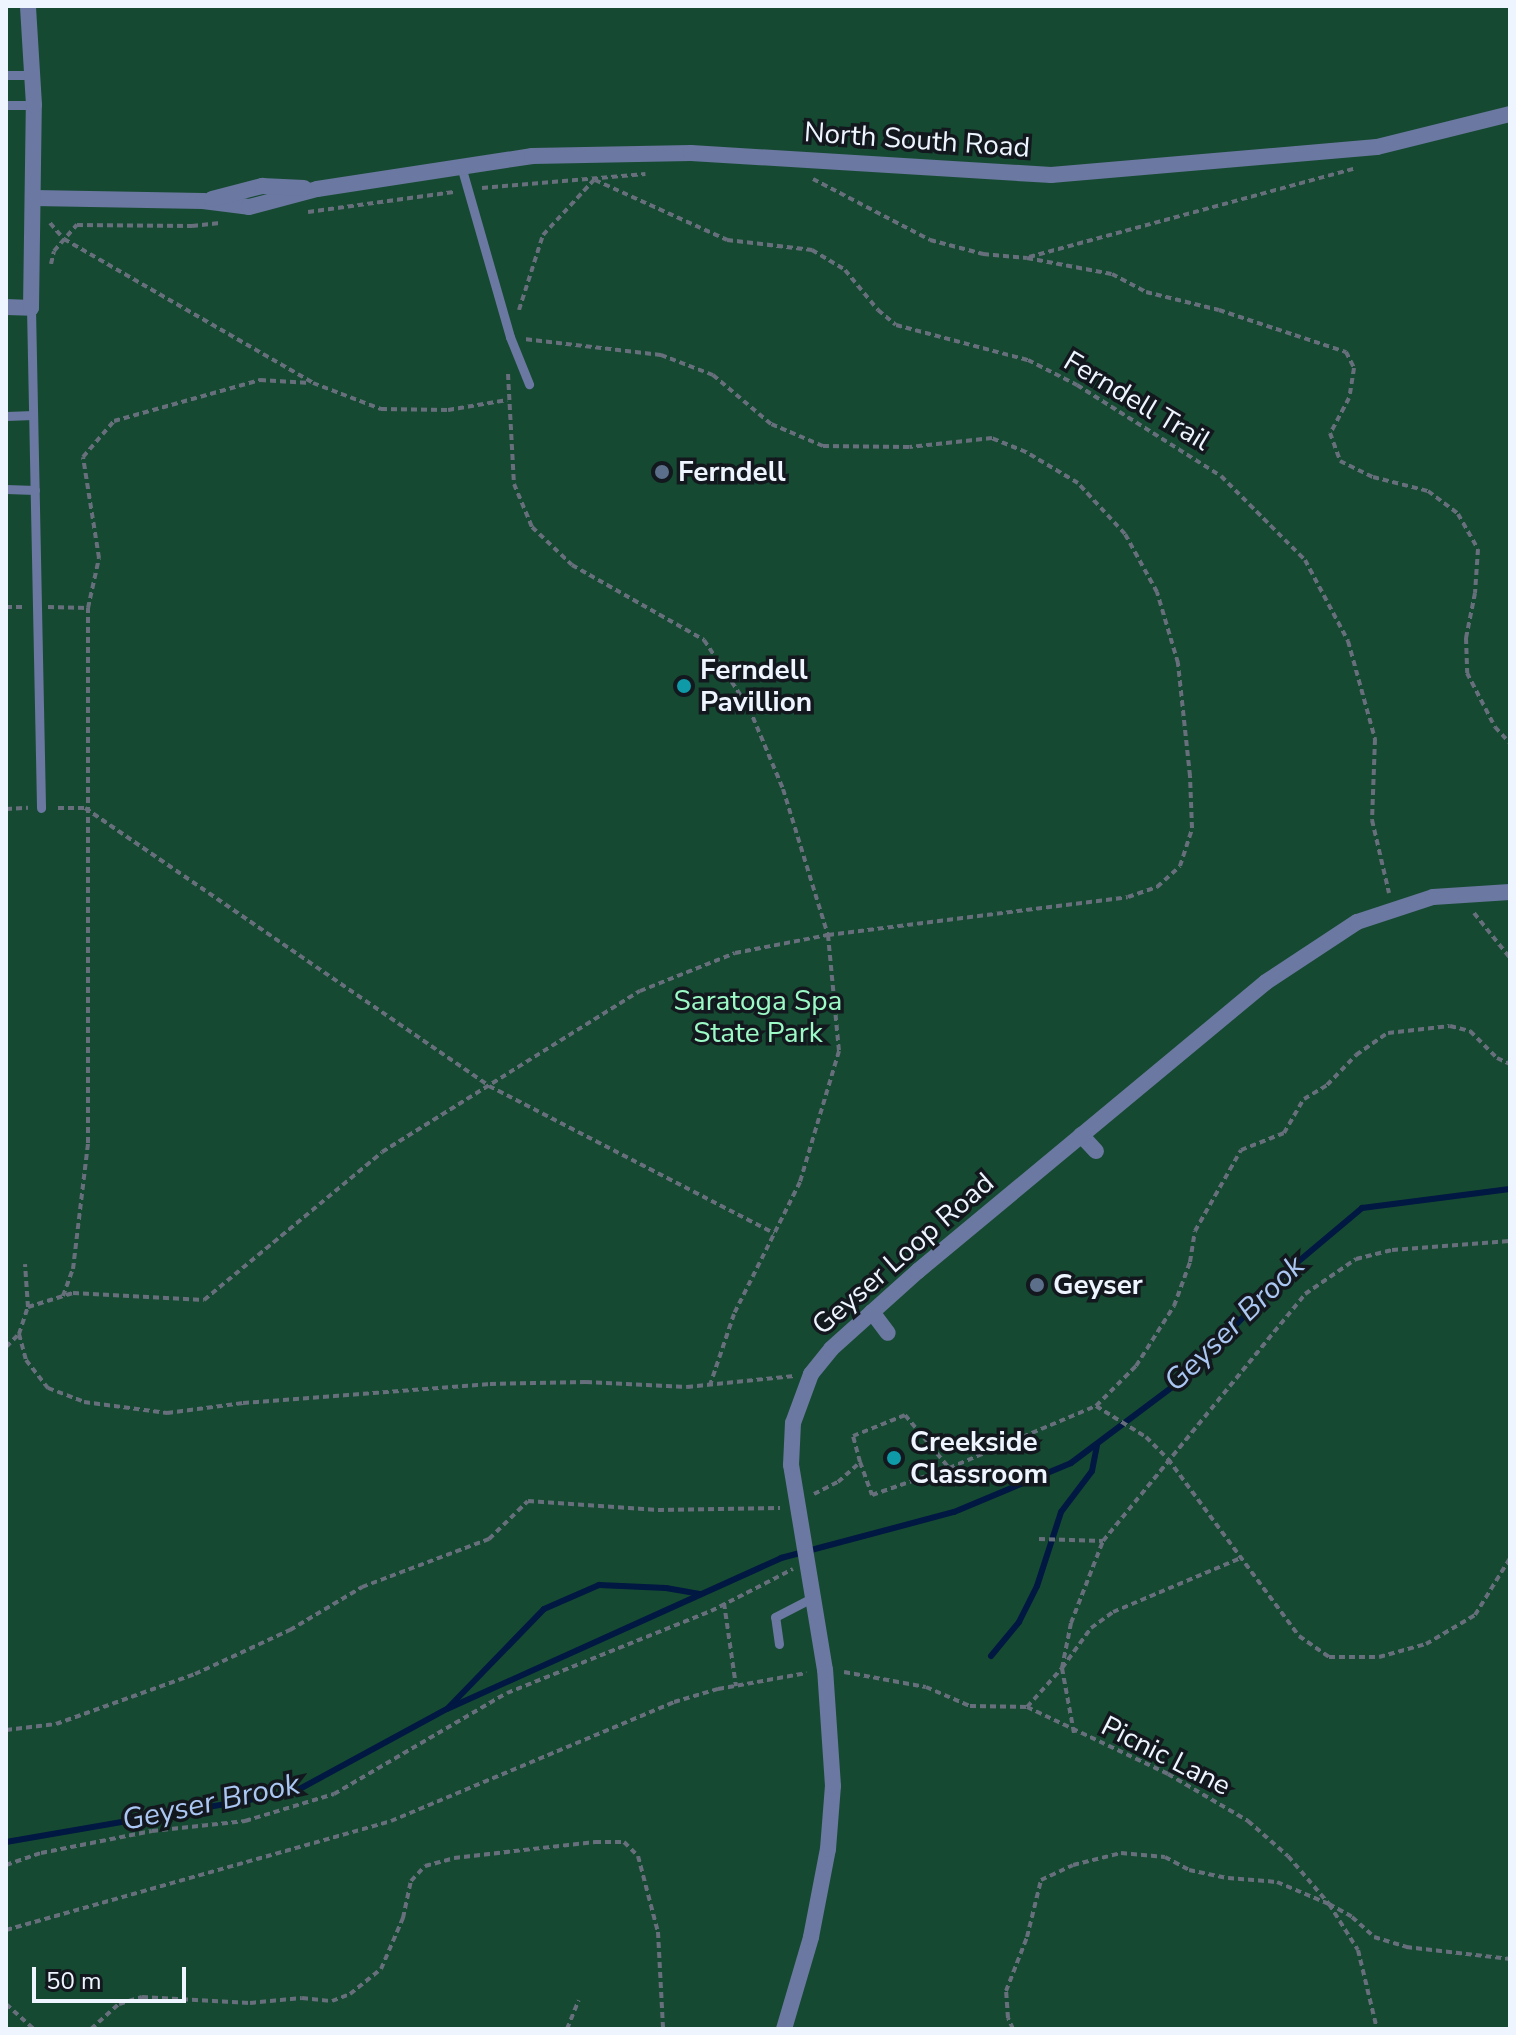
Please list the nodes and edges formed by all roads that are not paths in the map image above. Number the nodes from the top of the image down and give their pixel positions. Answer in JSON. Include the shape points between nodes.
{"nodes":[{"id":1,"x":28,"y":6,"type":"edge"},
{"id":2,"x":6,"y":75,"type":"edge"},
{"id":3,"x":33,"y":75,"type":"junction"},
{"id":4,"x":6,"y":105,"type":"edge"},
{"id":5,"x":34,"y":105,"type":"junction"},
{"id":6,"x":1510,"y":114,"type":"edge"},
{"id":7,"x":461,"y":166,"type":"junction"},
{"id":8,"x":34,"y":198,"type":"junction"},
{"id":9,"x":6,"y":307,"type":"edge"},
{"id":10,"x":31,"y":308,"type":"junction"},
{"id":11,"x":529,"y":384,"type":"dead end"},
{"id":12,"x":33,"y":415,"type":"junction"},
{"id":13,"x":6,"y":416,"type":"edge"},
{"id":14,"x":6,"y":489,"type":"edge"},
{"id":15,"x":35,"y":490,"type":"junction"},
{"id":16,"x":41,"y":808,"type":"dead end"},
{"id":17,"x":1510,"y":892,"type":"edge"},
{"id":18,"x":1081,"y":1135,"type":"junction"},
{"id":19,"x":1096,"y":1151,"type":"dead end"},
{"id":20,"x":872,"y":1312,"type":"junction"},
{"id":21,"x":888,"y":1333,"type":"dead end"},
{"id":22,"x":812,"y":1598,"type":"junction"},
{"id":23,"x":779,"y":1644,"type":"dead end"},
{"id":24,"x":784,"y":2029,"type":"edge"}],
"edges":[{"from":1,"to":3,"type":"street"},
{"from":2,"to":3,"type":"lane"},
{"from":3,"to":5,"type":"street"},
{"from":4,"to":5,"type":"lane"},
{"from":5,"to":8,"type":"street"},
{"from":6,"to":7,"type":"street","name":"North South Road","via":[[1377,147],[1051,175],[715,152],[532,156]]},
{"from":7,"to":8,"type":"street","name":"North South Road","via":[[317,189],[262,186],[203,201]]},
{"from":7,"to":11,"type":"lane","via":[[510,337]]},
{"from":8,"to":10,"type":"street"},
{"from":9,"to":10,"type":"street"},
{"from":10,"to":12,"type":"lane"},
{"from":12,"to":13,"type":"lane"},
{"from":12,"to":15,"type":"lane"},
{"from":14,"to":15,"type":"lane"},
{"from":15,"to":16,"type":"lane"},
{"from":17,"to":18,"type":"street","name":"Geyser Loop Road","via":[[1433,897],[1357,922],[1266,982]]},
{"from":18,"to":19,"type":"street"},
{"from":18,"to":20,"type":"street","name":"Geyser Loop Road"},
{"from":20,"to":21,"type":"street"},
{"from":20,"to":22,"type":"street","name":"Geyser Loop Road","via":[[811,1374],[793,1423],[791,1465]]},
{"from":22,"to":23,"type":"lane","via":[[775,1617]]},
{"from":22,"to":24,"type":"street","name":"Geyser Loop Road","via":[[825,1670],[833,1786],[828,1849],[811,1937]]}]}
